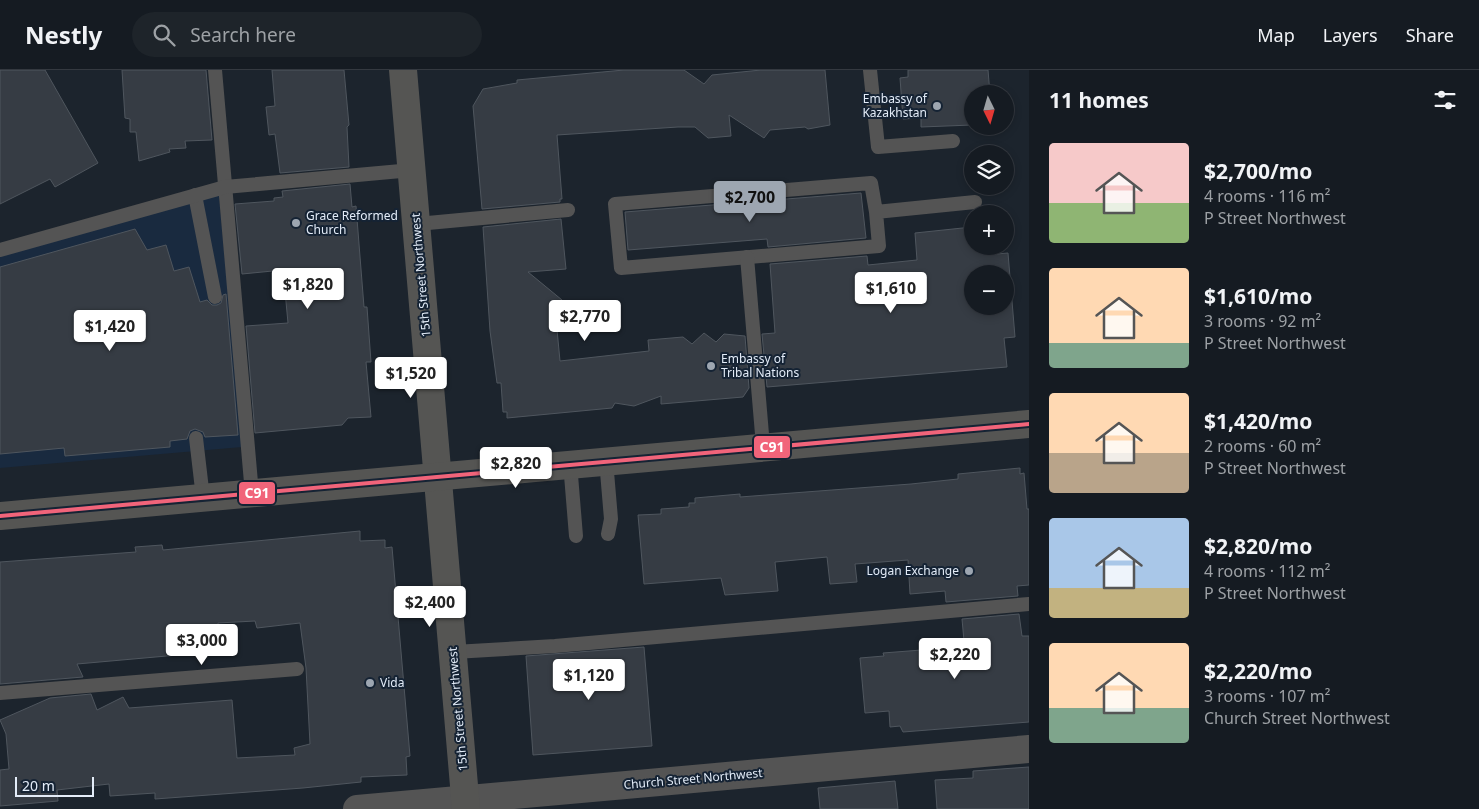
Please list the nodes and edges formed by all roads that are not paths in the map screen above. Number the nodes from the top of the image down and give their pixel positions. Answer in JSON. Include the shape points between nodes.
{"nodes":[{"id":1,"x":215,"y":70,"type":"edge"},
{"id":2,"x":403,"y":70,"type":"edge"},
{"id":3,"x":870,"y":70,"type":"edge"},
{"id":4,"x":952,"y":141,"type":"dead end"},
{"id":5,"x":412,"y":170,"type":"junction"},
{"id":6,"x":225,"y":187,"type":"junction"},
{"id":7,"x":195,"y":195,"type":"junction"},
{"id":8,"x":975,"y":202,"type":"dead end"},
{"id":9,"x":568,"y":210,"type":"dead end"},
{"id":10,"x":876,"y":212,"type":"junction"},
{"id":11,"x":417,"y":224,"type":"junction"},
{"id":12,"x":0,"y":250,"type":"edge"},
{"id":13,"x":747,"y":257,"type":"junction"},
{"id":14,"x":215,"y":297,"type":"dead end"},
{"id":15,"x":1029,"y":424,"type":"edge"},
{"id":16,"x":196,"y":438,"type":"dead end"},
{"id":17,"x":763,"y":446,"type":"junction"},
{"id":18,"x":606,"y":460,"type":"junction"},
{"id":19,"x":570,"y":463,"type":"junction"},
{"id":20,"x":439,"y":477,"type":"junction"},
{"id":21,"x":252,"y":494,"type":"junction"},
{"id":22,"x":203,"y":498,"type":"junction"},
{"id":23,"x":0,"y":516,"type":"edge"},
{"id":24,"x":608,"y":534,"type":"dead end"},
{"id":25,"x":576,"y":536,"type":"dead end"},
{"id":26,"x":1029,"y":604,"type":"edge"},
{"id":27,"x":454,"y":652,"type":"junction"},
{"id":28,"x":297,"y":669,"type":"dead end"},
{"id":29,"x":0,"y":693,"type":"edge"},
{"id":30,"x":1029,"y":750,"type":"edge"},
{"id":31,"x":466,"y":804,"type":"edge"},
{"id":32,"x":397,"y":807,"type":"edge"},
{"id":33,"x":357,"y":809,"type":"edge"}],
"edges":[{"from":1,"to":6,"type":"lane"},
{"from":2,"to":5,"type":"main road","name":"15th Street Northwest"},
{"from":3,"to":4,"type":"lane","via":[[878,146]]},
{"from":5,"to":6,"type":"lane"},
{"from":5,"to":11,"type":"main road","name":"15th Street Northwest"},
{"from":6,"to":7,"type":"lane"},
{"from":6,"to":21,"type":"lane"},
{"from":7,"to":12,"type":"lane"},
{"from":7,"to":14,"type":"lane"},
{"from":8,"to":10,"type":"lane"},
{"from":9,"to":11,"type":"lane"},
{"from":10,"to":13,"type":"lane","via":[[879,246]]},
{"from":10,"to":13,"type":"lane","via":[[871,183],[615,204],[621,268]]},
{"from":11,"to":20,"type":"main road","name":"15th Street Northwest"},
{"from":13,"to":17,"type":"lane"},
{"from":15,"to":17,"type":"main road"},
{"from":16,"to":22,"type":"lane"},
{"from":17,"to":18,"type":"main road"},
{"from":18,"to":19,"type":"main road"},
{"from":18,"to":24,"type":"lane","via":[[611,519]]},
{"from":19,"to":20,"type":"main road"},
{"from":19,"to":25,"type":"lane"},
{"from":20,"to":21,"type":"main road"},
{"from":20,"to":27,"type":"main road","name":"15th Street Northwest"},
{"from":21,"to":22,"type":"main road"},
{"from":22,"to":23,"type":"main road"},
{"from":26,"to":27,"type":"lane"},
{"from":27,"to":31,"type":"main road","name":"15th Street Northwest"},
{"from":28,"to":29,"type":"lane"},
{"from":30,"to":31,"type":"street","name":"Church Street Northwest"},
{"from":31,"to":32,"type":"street","name":"Church Street Northwest"},
{"from":32,"to":33,"type":"street","name":"Church Street Northwest"}]}
